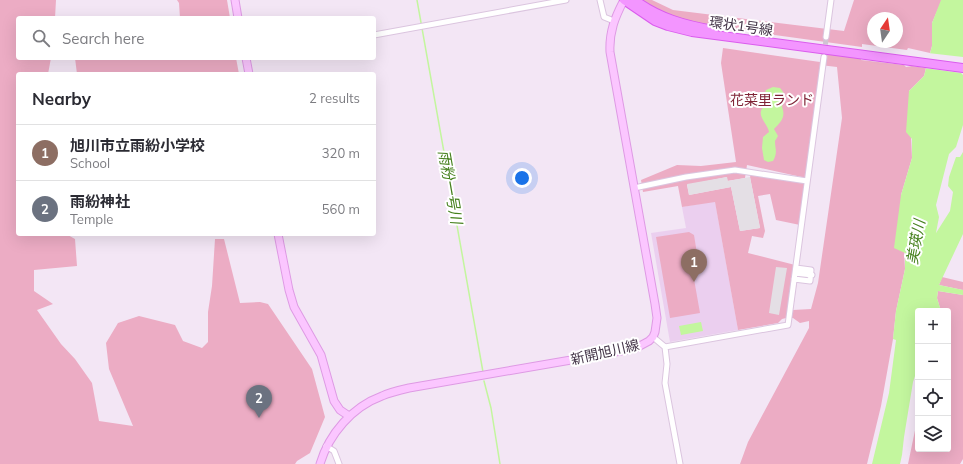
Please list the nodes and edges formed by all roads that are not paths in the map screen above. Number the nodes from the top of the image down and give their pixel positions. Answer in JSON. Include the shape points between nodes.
{"nodes":[{"id":1,"x":235,"y":0,"type":"edge"},
{"id":2,"x":566,"y":0,"type":"edge"},
{"id":3,"x":600,"y":0,"type":"edge"},
{"id":4,"x":624,"y":0,"type":"edge"},
{"id":5,"x":635,"y":0,"type":"edge"},
{"id":6,"x":831,"y":0,"type":"edge"},
{"id":7,"x":238,"y":16,"type":"edge"},
{"id":8,"x":614,"y":21,"type":"junction"},
{"id":9,"x":376,"y":35,"type":"edge"},
{"id":10,"x":826,"y":37,"type":"tunnel mouth"},
{"id":11,"x":861,"y":52,"type":"junction"},
{"id":12,"x":824,"y":57,"type":"tunnel mouth"},
{"id":13,"x":246,"y":60,"type":"edge"},
{"id":14,"x":963,"y":62,"type":"edge"},
{"id":15,"x":963,"y":68,"type":"edge"},
{"id":16,"x":249,"y":72,"type":"edge"},
{"id":17,"x":807,"y":181,"type":"junction"},
{"id":18,"x":634,"y":188,"type":"junction"},
{"id":19,"x":278,"y":236,"type":"edge"},
{"id":20,"x":795,"y":273,"type":"junction"},
{"id":21,"x":653,"y":337,"type":"junction"},
{"id":22,"x":665,"y":347,"type":"junction"},
{"id":23,"x":349,"y":416,"type":"junction"},
{"id":24,"x":326,"y":446,"type":"junction"},
{"id":25,"x":320,"y":464,"type":"edge"},
{"id":26,"x":339,"y":464,"type":"edge"},
{"id":27,"x":680,"y":464,"type":"edge"}],
"edges":[{"from":1,"to":7,"type":"main road"},
{"from":2,"to":9,"type":"street"},
{"from":3,"to":8,"type":"street","via":[[604,16]]},
{"from":4,"to":8,"type":"main road","name":"新開旭川線"},
{"from":4,"to":11,"type":"main road","name":"環状1号線","via":[[655,21],[692,32]]},
{"from":5,"to":11,"type":"main road","name":"環状1号線","via":[[661,16],[693,26]]},
{"from":6,"to":10,"type":"street"},
{"from":8,"to":18,"type":"main road","name":"新開旭川線","via":[[609,39],[610,52]]},
{"from":11,"to":14,"type":"main road"},
{"from":11,"to":15,"type":"main road"},
{"from":12,"to":17,"type":"street"},
{"from":13,"to":16,"type":"main road"},
{"from":17,"to":18,"type":"street","via":[[735,170]]},
{"from":17,"to":20,"type":"street"},
{"from":18,"to":21,"type":"main road","name":"新開旭川線","via":[[657,318]]},
{"from":19,"to":23,"type":"main road","via":[[294,307],[321,355],[334,401],[340,410]]},
{"from":20,"to":20,"type":"street","via":[[808,275]]},
{"from":20,"to":22,"type":"street","via":[[788,325]]},
{"from":21,"to":22,"type":"street"},
{"from":21,"to":23,"type":"main road","name":"新開旭川線","via":[[636,348],[391,392]]},
{"from":22,"to":27,"type":"street","via":[[665,383]]},
{"from":23,"to":24,"type":"main road","name":"新開旭川線"},
{"from":24,"to":25,"type":"main road","name":"新開旭川線"},
{"from":24,"to":26,"type":"street","via":[[334,451]]}]}
